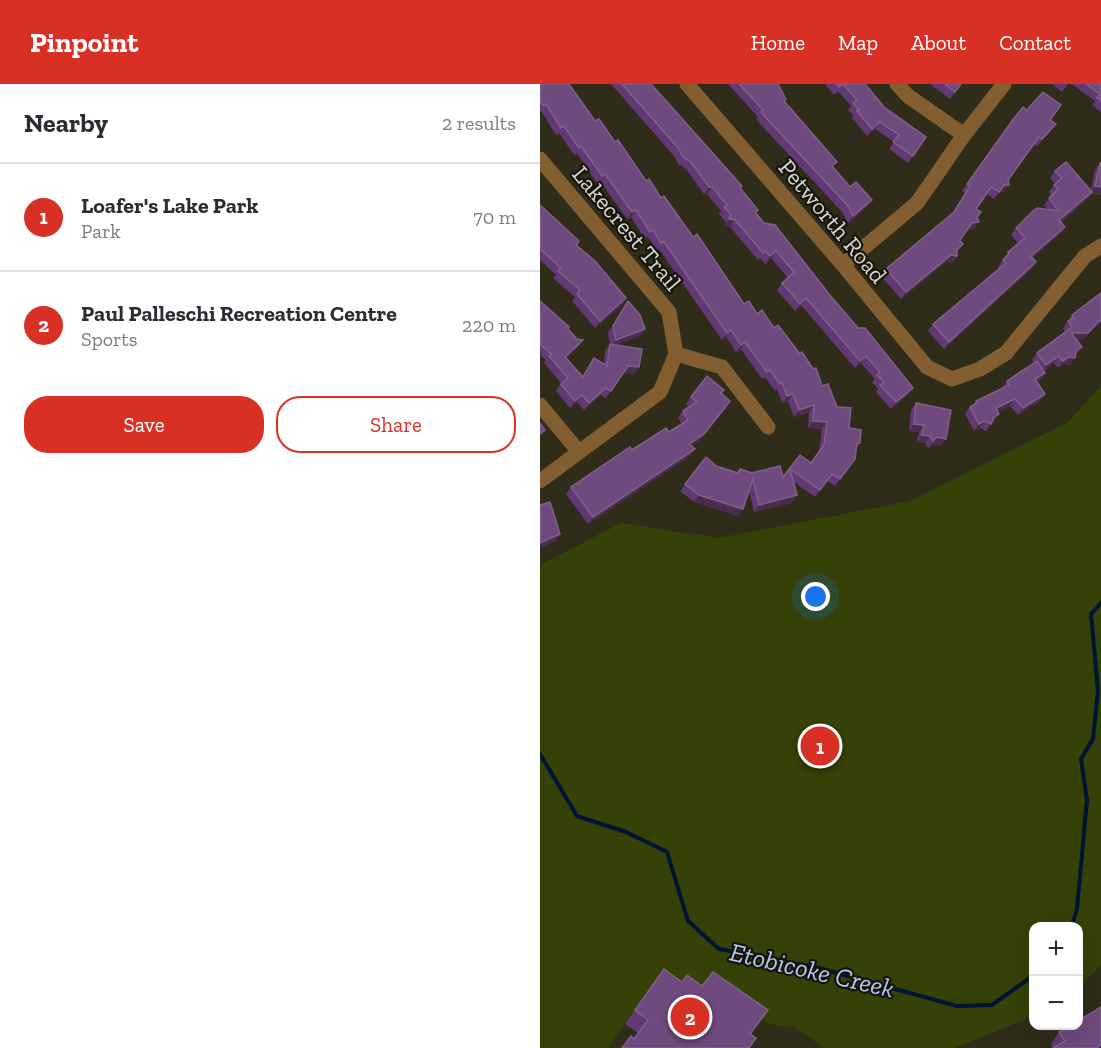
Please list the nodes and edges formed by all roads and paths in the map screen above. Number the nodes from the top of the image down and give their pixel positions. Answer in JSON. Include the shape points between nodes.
{"nodes":[{"id":1,"x":687,"y":84,"type":"edge"},
{"id":2,"x":897,"y":84,"type":"edge"},
{"id":3,"x":1004,"y":84,"type":"edge"},
{"id":4,"x":964,"y":135,"type":"junction"},
{"id":5,"x":540,"y":159,"type":"edge"},
{"id":6,"x":1101,"y":246,"type":"edge"},
{"id":7,"x":843,"y":265,"type":"junction"},
{"id":8,"x":676,"y":354,"type":"junction"},
{"id":9,"x":540,"y":405,"type":"edge"},
{"id":10,"x":768,"y":427,"type":"dead end"},
{"id":11,"x":579,"y":452,"type":"junction"},
{"id":12,"x":540,"y":481,"type":"edge"}],
"edges":[{"from":1,"to":7,"type":"street","name":"Petworth Road"},
{"from":2,"to":4,"type":"street"},
{"from":3,"to":4,"type":"street"},
{"from":4,"to":7,"type":"street","via":[[916,204]]},
{"from":5,"to":8,"type":"street","name":"Lakecrest Trail","via":[[669,312]]},
{"from":6,"to":7,"type":"street","name":"Petworth Road","via":[[1085,256],[1006,353],[980,369],[952,379],[927,368]]},
{"from":8,"to":10,"type":"street","via":[[722,367]]},
{"from":8,"to":11,"type":"street","via":[[660,392]]},
{"from":9,"to":11,"type":"street"},
{"from":11,"to":12,"type":"street"}]}
